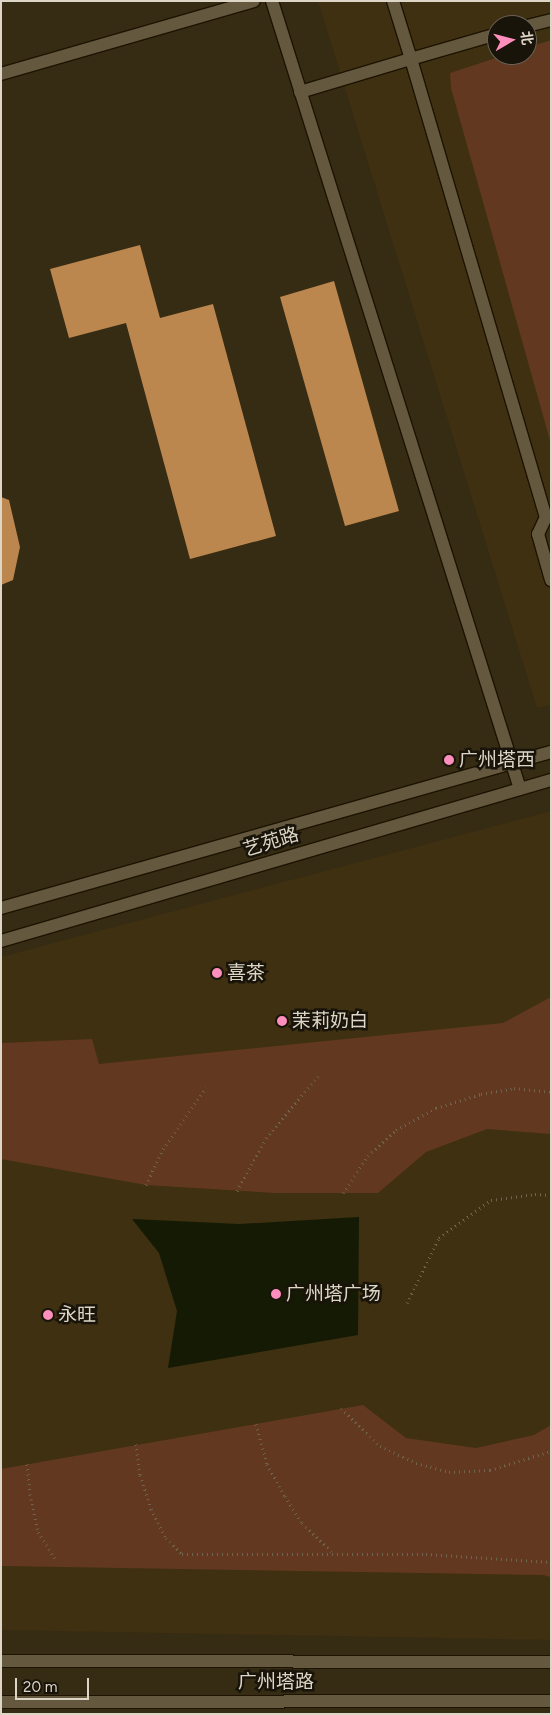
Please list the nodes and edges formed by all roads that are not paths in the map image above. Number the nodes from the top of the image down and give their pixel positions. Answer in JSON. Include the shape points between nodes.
{"nodes":[{"id":1,"x":254,"y":1,"type":"edge"},
{"id":2,"x":272,"y":1,"type":"edge"},
{"id":3,"x":393,"y":1,"type":"edge"},
{"id":4,"x":551,"y":20,"type":"edge"},
{"id":5,"x":537,"y":24,"type":"edge"},
{"id":6,"x":487,"y":37,"type":"edge"},
{"id":7,"x":411,"y":59,"type":"junction"},
{"id":8,"x":1,"y":74,"type":"edge"},
{"id":9,"x":300,"y":92,"type":"junction"},
{"id":10,"x":548,"y":516,"type":"edge"},
{"id":11,"x":551,"y":580,"type":"edge"},
{"id":12,"x":551,"y":752,"type":"edge"},
{"id":13,"x":512,"y":764,"type":"junction"},
{"id":14,"x":551,"y":780,"type":"edge"},
{"id":15,"x":520,"y":789,"type":"junction"},
{"id":16,"x":1,"y":908,"type":"edge"},
{"id":17,"x":1,"y":941,"type":"edge"},
{"id":18,"x":1,"y":1661,"type":"edge"},
{"id":19,"x":551,"y":1662,"type":"edge"},
{"id":20,"x":551,"y":1701,"type":"edge"},
{"id":21,"x":1,"y":1702,"type":"edge"}],
"edges":[{"from":1,"to":8,"type":"street"},
{"from":2,"to":9,"type":"street"},
{"from":3,"to":7,"type":"street"},
{"from":4,"to":5,"type":"street"},
{"from":6,"to":7,"type":"street"},
{"from":7,"to":9,"type":"street"},
{"from":7,"to":10,"type":"street"},
{"from":9,"to":13,"type":"street"},
{"from":10,"to":11,"type":"street","via":[[538,534]]},
{"from":12,"to":13,"type":"street","name":"艺苑路"},
{"from":13,"to":15,"type":"street"},
{"from":13,"to":16,"type":"street","name":"艺苑路"},
{"from":14,"to":15,"type":"street","name":"艺苑路"},
{"from":15,"to":17,"type":"street","name":"艺苑路"},
{"from":18,"to":19,"type":"street","name":"广州塔路"},
{"from":20,"to":21,"type":"street","name":"广州塔路"}]}
